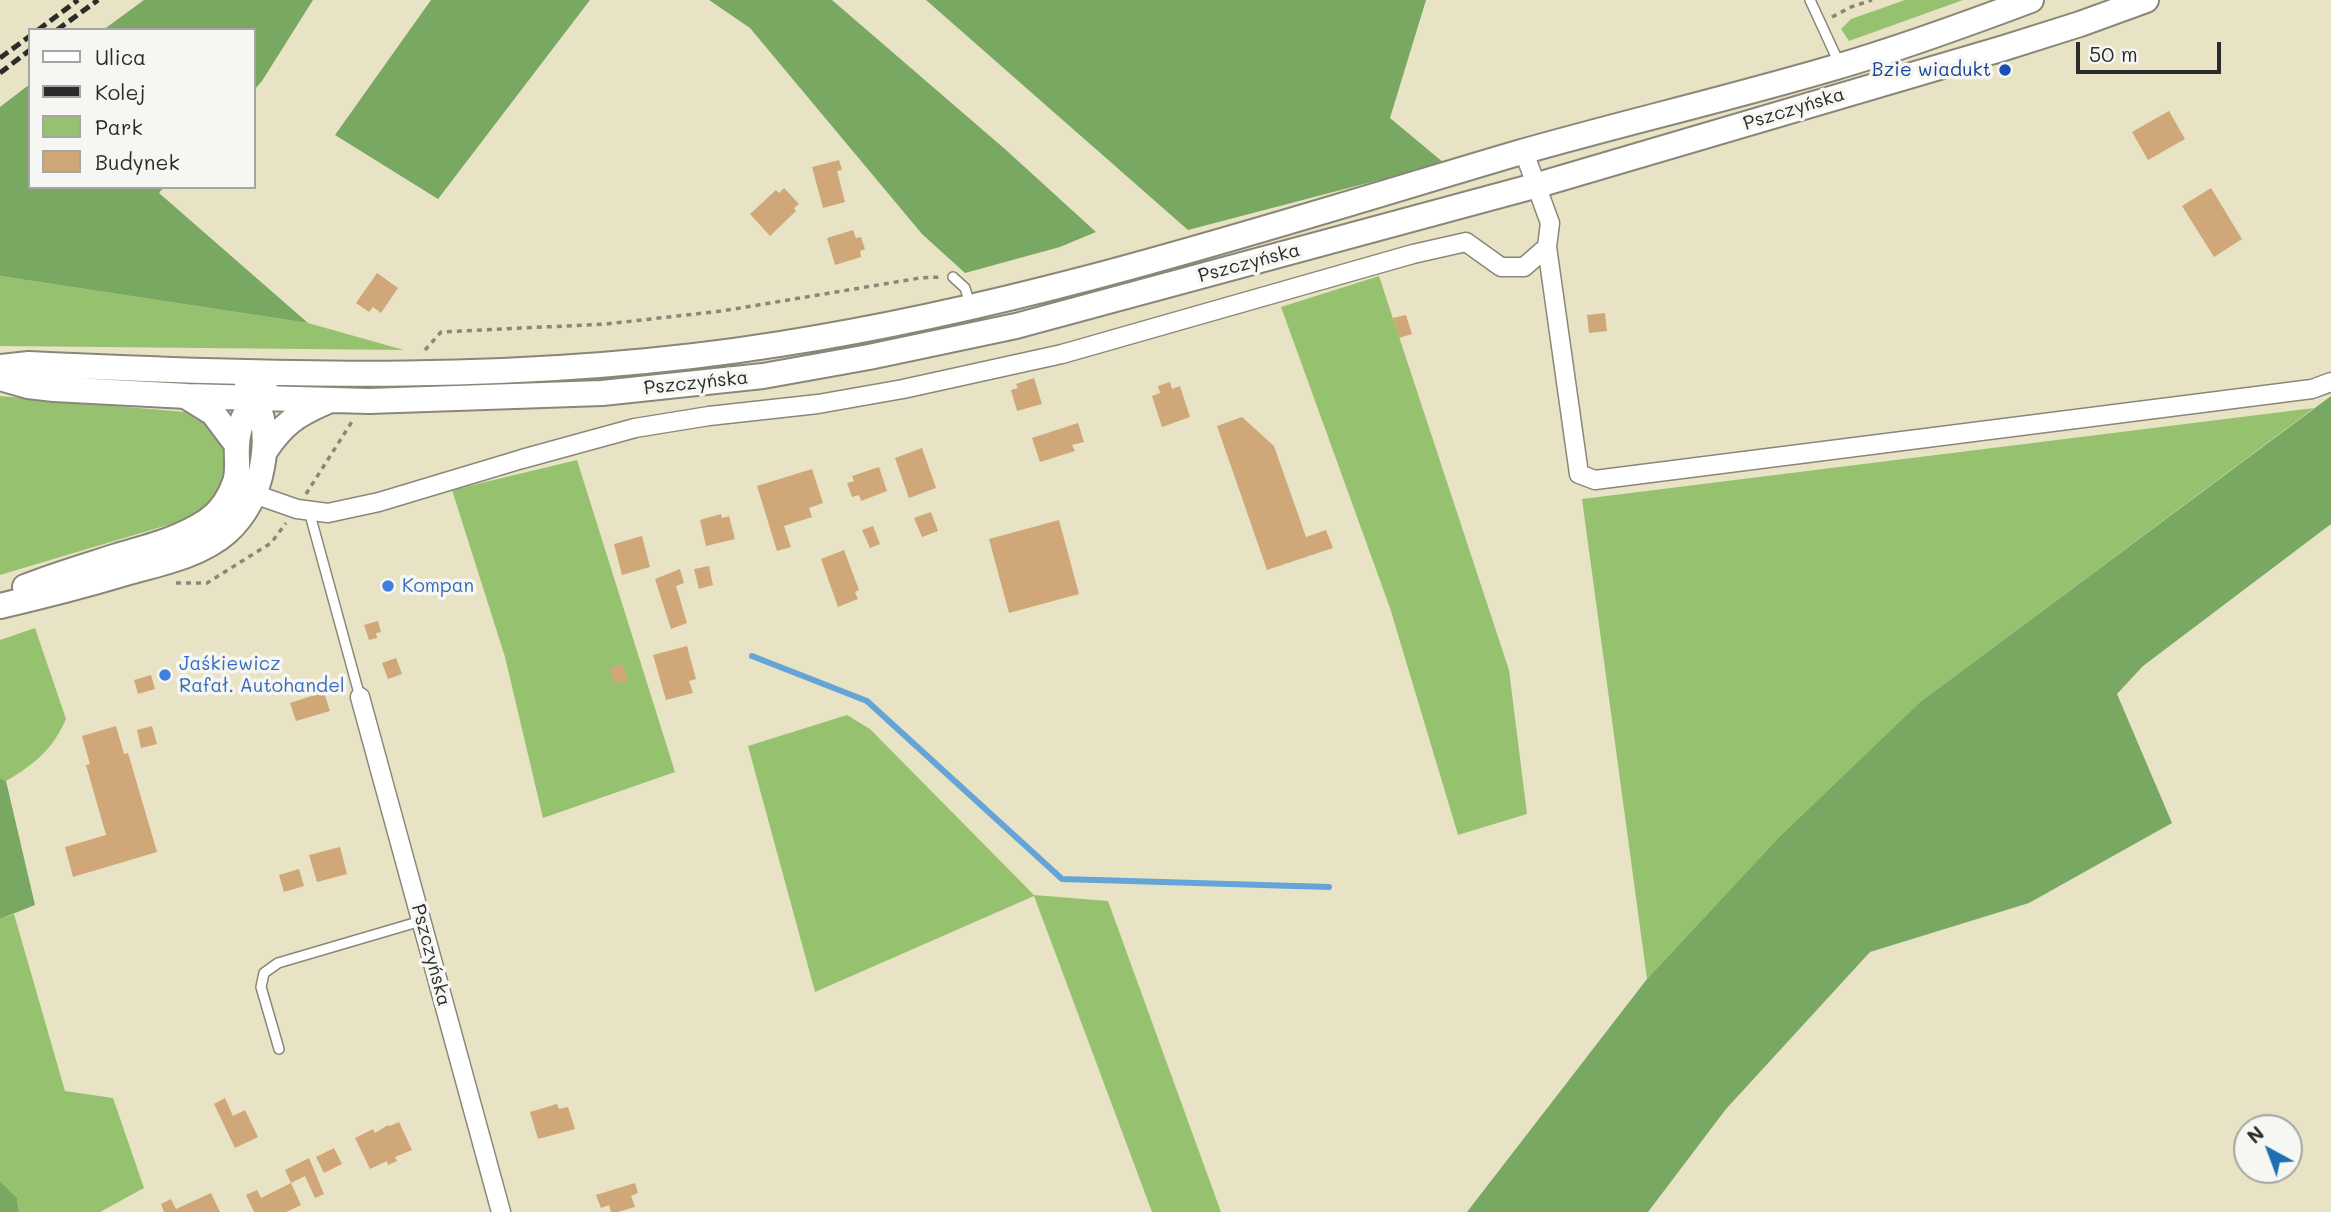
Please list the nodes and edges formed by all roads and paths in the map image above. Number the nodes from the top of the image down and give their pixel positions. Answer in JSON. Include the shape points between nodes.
{"nodes":[{"id":1,"x":1810,"y":0,"type":"edge"},
{"id":2,"x":1872,"y":0,"type":"edge"},
{"id":3,"x":2031,"y":0,"type":"edge"},
{"id":4,"x":2146,"y":0,"type":"edge"},
{"id":5,"x":1821,"y":23,"type":"junction"},
{"id":6,"x":1840,"y":66,"type":"junction"},
{"id":7,"x":1524,"y":152,"type":"junction"},
{"id":8,"x":1538,"y":185,"type":"junction"},
{"id":9,"x":1547,"y":247,"type":"junction"},
{"id":10,"x":953,"y":277,"type":"joint"},
{"id":11,"x":972,"y":307,"type":"junction"},
{"id":12,"x":424,"y":351,"type":"dead end"},
{"id":13,"x":0,"y":367,"type":"edge"},
{"id":14,"x":235,"y":373,"type":"junction"},
{"id":15,"x":281,"y":374,"type":"junction"},
{"id":16,"x":0,"y":378,"type":"edge"},
{"id":17,"x":2331,"y":382,"type":"edge"},
{"id":18,"x":187,"y":396,"type":"junction"},
{"id":19,"x":255,"y":399,"type":"junction"},
{"id":20,"x":328,"y":401,"type":"junction"},
{"id":21,"x":237,"y":444,"type":"junction"},
{"id":22,"x":265,"y":451,"type":"junction"},
{"id":23,"x":254,"y":494,"type":"junction"},
{"id":24,"x":309,"y":511,"type":"junction"},
{"id":25,"x":0,"y":596,"type":"edge"},
{"id":26,"x":0,"y":606,"type":"edge"},
{"id":27,"x":360,"y":697,"type":"joint"},
{"id":28,"x":421,"y":921,"type":"junction"},
{"id":29,"x":279,"y":1049,"type":"dead end"},
{"id":30,"x":501,"y":1212,"type":"edge"}],
"edges":[{"from":1,"to":5,"type":"lane"},
{"from":2,"to":5,"type":"path"},
{"from":3,"to":6,"type":"main road","name":"Pszczyńska"},
{"from":4,"to":8,"type":"main road","name":"Pszczyńska","via":[[2055,32]]},
{"from":5,"to":6,"type":"lane"},
{"from":6,"to":7,"type":"main road","name":"Pszczyńska"},
{"from":7,"to":8,"type":"street"},
{"from":7,"to":11,"type":"main road","name":"Pszczyńska","via":[[1198,249]]},
{"from":8,"to":9,"type":"street","via":[[1550,223]]},
{"from":8,"to":20,"type":"main road","name":"Pszczyńska","via":[[1016,327],[776,374],[602,393]]},
{"from":9,"to":17,"type":"street","via":[[1579,474],[1595,480],[2312,389]]},
{"from":9,"to":24,"type":"street","via":[[1524,267],[1501,267],[1466,242],[1062,354],[903,389],[635,428],[379,502],[328,513]]},
{"from":10,"to":11,"type":"lane","via":[[965,288]]},
{"from":10,"to":12,"type":"path","via":[[606,324],[441,332]]},
{"from":11,"to":15,"type":"main road","name":"Pszczyńska","via":[[779,345],[645,361],[418,375]]},
{"from":13,"to":14,"type":"main road","name":"Pszczyńska","via":[[29,364]]},
{"from":14,"to":15,"type":"main road","name":"Pszczyńska"},
{"from":14,"to":19,"type":"main road"},
{"from":15,"to":19,"type":"main road"},
{"from":16,"to":18,"type":"main road","via":[[54,389]]},
{"from":18,"to":19,"type":"main road"},
{"from":18,"to":21,"type":"main road","via":[[213,413]]},
{"from":19,"to":20,"type":"main road","name":"Pszczyńska"},
{"from":19,"to":21,"type":"main road","via":[[242,418]]},
{"from":19,"to":22,"type":"main road","name":"Pszczyńska","via":[[263,416]]},
{"from":20,"to":22,"type":"main road","name":"Pszczyńska","via":[[300,413],[280,429]]},
{"from":21,"to":25,"type":"main road","via":[[235,481],[228,499],[210,519],[186,534]]},
{"from":22,"to":23,"type":"main road","name":"Pszczyńska"},
{"from":23,"to":24,"type":"street"},
{"from":23,"to":26,"type":"main road","name":"Pszczyńska","via":[[227,532],[200,549],[73,589]]},
{"from":24,"to":27,"type":"lane"},
{"from":27,"to":28,"type":"street","name":"Pszczyńska"},
{"from":28,"to":29,"type":"lane","via":[[278,963],[264,974],[261,987]]},
{"from":28,"to":30,"type":"street","name":"Pszczyńska"}]}
